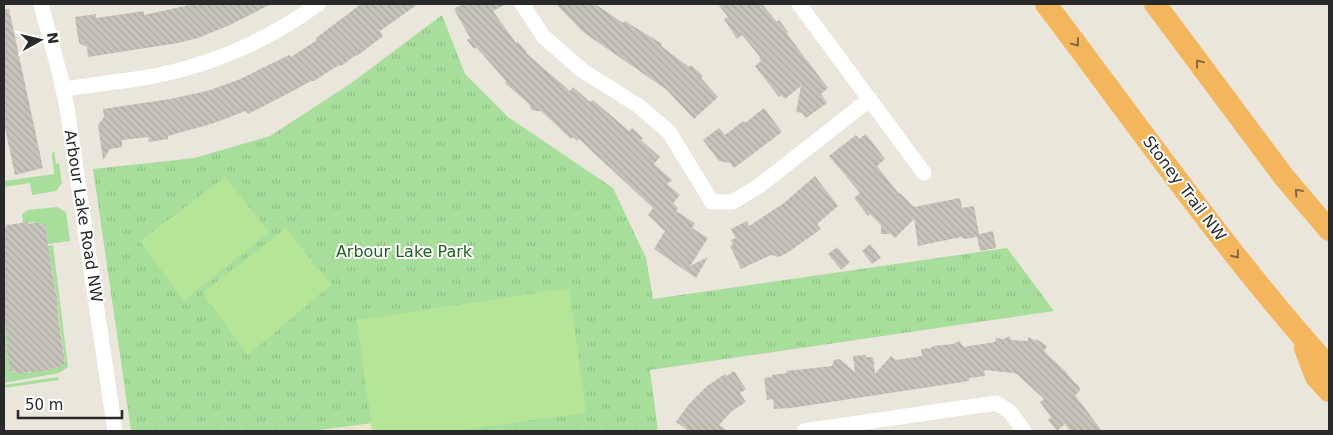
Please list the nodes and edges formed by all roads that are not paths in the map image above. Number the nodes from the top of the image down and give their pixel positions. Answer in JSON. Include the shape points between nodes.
{"nodes":[{"id":1,"x":40,"y":4,"type":"edge"},
{"id":2,"x":318,"y":4,"type":"edge"},
{"id":3,"x":522,"y":4,"type":"edge"},
{"id":4,"x":799,"y":4,"type":"edge"},
{"id":5,"x":1046,"y":4,"type":"edge"},
{"id":6,"x":1155,"y":4,"type":"edge"},
{"id":7,"x":64,"y":89,"type":"junction"},
{"id":8,"x":870,"y":99,"type":"junction"},
{"id":9,"x":924,"y":173,"type":"dead end"},
{"id":10,"x":1329,"y":230,"type":"edge"},
{"id":11,"x":1299,"y":333,"type":"junction"},
{"id":12,"x":1329,"y":367,"type":"edge"},
{"id":13,"x":1329,"y":391,"type":"edge"},
{"id":14,"x":914,"y":424,"type":"edge"},
{"id":15,"x":115,"y":431,"type":"edge"},
{"id":16,"x":804,"y":431,"type":"edge"},
{"id":17,"x":1024,"y":431,"type":"edge"}],
"edges":[{"from":1,"to":7,"type":"street","name":"Arbour Lake Road NW"},
{"from":2,"to":7,"type":"street","via":[[262,40],[217,60],[145,78]]},
{"from":3,"to":8,"type":"street","via":[[544,36],[583,71],[639,106],[669,132],[712,202],[732,202],[759,186]]},
{"from":4,"to":8,"type":"street"},
{"from":5,"to":11,"type":"highway","name":"Stoney Trail NW","one_way":true,"via":[[1220,236]]},
{"from":10,"to":6,"type":"highway","one_way":true,"via":[[1284,177]]},
{"from":7,"to":15,"type":"street","name":"Arbour Lake Road NW"},
{"from":8,"to":9,"type":"street"},
{"from":11,"to":12,"type":"highway","name":"Stoney Trail NW"},
{"from":11,"to":13,"type":"highway","via":[[1316,377]]},
{"from":14,"to":16,"type":"street"},
{"from":14,"to":17,"type":"street","via":[[996,403],[1010,412]]}]}
